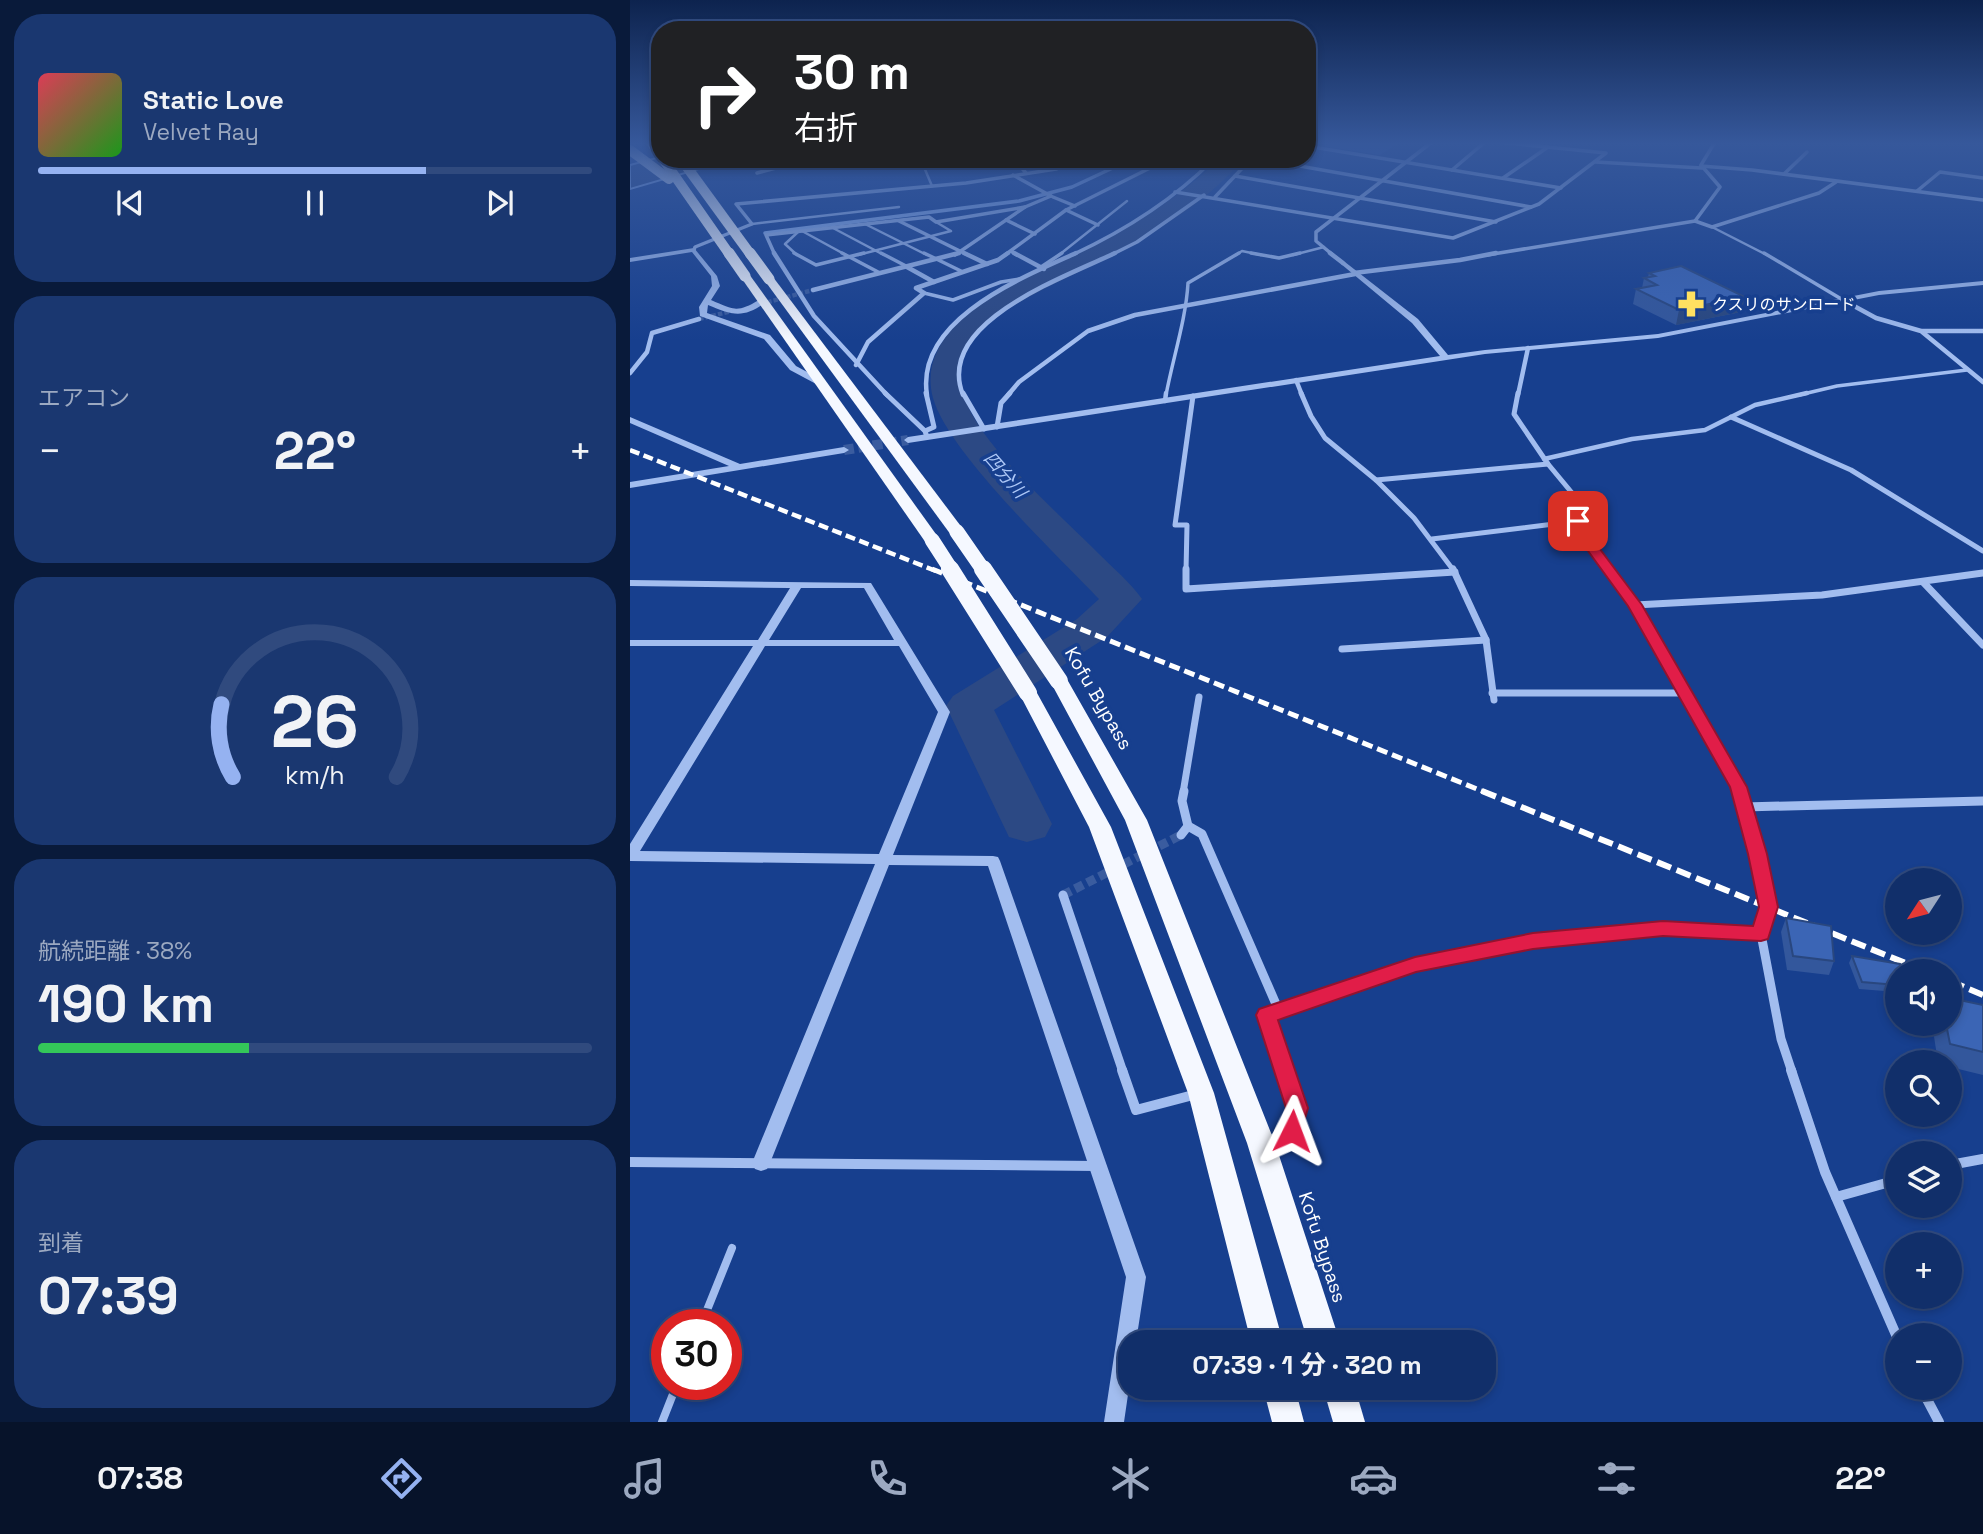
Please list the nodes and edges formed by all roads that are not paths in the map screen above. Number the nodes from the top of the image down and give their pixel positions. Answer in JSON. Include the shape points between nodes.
{"nodes":[{"id":1,"x":698,"y":208,"type":"edge"},
{"id":2,"x":717,"y":208,"type":"edge"},
{"id":3,"x":739,"y":208,"type":"edge"},
{"id":4,"x":896,"y":208,"type":"edge"},
{"id":5,"x":1017,"y":208,"type":"edge"},
{"id":6,"x":1023,"y":208,"type":"edge"},
{"id":7,"x":1070,"y":208,"type":"edge"},
{"id":8,"x":1118,"y":208,"type":"edge"},
{"id":9,"x":1152,"y":208,"type":"edge"},
{"id":10,"x":1184,"y":208,"type":"edge"},
{"id":11,"x":1278,"y":208,"type":"edge"},
{"id":12,"x":1344,"y":208,"type":"edge"},
{"id":13,"x":1417,"y":208,"type":"edge"},
{"id":14,"x":1531,"y":208,"type":"edge"},
{"id":15,"x":1704,"y":208,"type":"edge"},
{"id":16,"x":1771,"y":208,"type":"edge"},
{"id":17,"x":1066,"y":211,"type":"junction"},
{"id":18,"x":1332,"y":218,"type":"junction"},
{"id":19,"x":897,"y":220,"type":"junction"},
{"id":20,"x":1006,"y":220,"type":"junction"},
{"id":21,"x":1695,"y":221,"type":"junction"},
{"id":22,"x":936,"y":222,"type":"junction"},
{"id":23,"x":1496,"y":222,"type":"junction"},
{"id":24,"x":752,"y":224,"type":"junction"},
{"id":25,"x":865,"y":224,"type":"junction"},
{"id":26,"x":1098,"y":225,"type":"junction"},
{"id":27,"x":1712,"y":227,"type":"junction"},
{"id":28,"x":832,"y":228,"type":"junction"},
{"id":29,"x":800,"y":231,"type":"junction"},
{"id":30,"x":1035,"y":234,"type":"junction"},
{"id":31,"x":930,"y":236,"type":"junction"},
{"id":32,"x":903,"y":243,"type":"junction"},
{"id":33,"x":1324,"y":247,"type":"junction"},
{"id":34,"x":694,"y":250,"type":"junction"},
{"id":35,"x":876,"y":250,"type":"junction"},
{"id":36,"x":961,"y":251,"type":"junction"},
{"id":37,"x":1011,"y":251,"type":"junction"},
{"id":38,"x":850,"y":256,"type":"junction"},
{"id":39,"x":936,"y":259,"type":"junction"},
{"id":40,"x":630,"y":260,"type":"edge"},
{"id":41,"x":1343,"y":263,"type":"joint"},
{"id":42,"x":987,"y":264,"type":"junction"},
{"id":43,"x":906,"y":266,"type":"junction"},
{"id":44,"x":1042,"y":268,"type":"junction"},
{"id":45,"x":963,"y":272,"type":"junction"},
{"id":46,"x":880,"y":273,"type":"junction"},
{"id":47,"x":1354,"y":274,"type":"junction"},
{"id":48,"x":1024,"y":278,"type":"junction"},
{"id":49,"x":934,"y":282,"type":"junction"},
{"id":50,"x":1983,"y":283,"type":"edge"},
{"id":51,"x":813,"y":290,"type":"tunnel mouth"},
{"id":52,"x":924,"y":293,"type":"junction"},
{"id":53,"x":1843,"y":300,"type":"junction"},
{"id":54,"x":706,"y":301,"type":"junction"},
{"id":55,"x":762,"y":302,"type":"junction"},
{"id":56,"x":1187,"y":305,"type":"junction"},
{"id":57,"x":699,"y":319,"type":"tunnel mouth"},
{"id":58,"x":1921,"y":331,"type":"junction"},
{"id":59,"x":1983,"y":331,"type":"edge"},
{"id":60,"x":1528,"y":348,"type":"junction"},
{"id":61,"x":1445,"y":357,"type":"junction"},
{"id":62,"x":856,"y":365,"type":"junction"},
{"id":63,"x":1968,"y":370,"type":"junction"},
{"id":64,"x":630,"y":373,"type":"edge"},
{"id":65,"x":1296,"y":380,"type":"junction"},
{"id":66,"x":1983,"y":382,"type":"edge"},
{"id":67,"x":821,"y":383,"type":"junction"},
{"id":68,"x":1193,"y":396,"type":"junction"},
{"id":69,"x":1166,"y":401,"type":"junction"},
{"id":70,"x":1731,"y":417,"type":"junction"},
{"id":71,"x":630,"y":420,"type":"edge"},
{"id":72,"x":997,"y":427,"type":"junction"},
{"id":73,"x":984,"y":429,"type":"junction"},
{"id":74,"x":926,"y":434,"type":"junction"},
{"id":75,"x":908,"y":440,"type":"tunnel mouth"},
{"id":76,"x":844,"y":450,"type":"tunnel mouth"},
{"id":77,"x":1546,"y":462,"type":"junction"},
{"id":78,"x":740,"y":467,"type":"junction"},
{"id":79,"x":1376,"y":480,"type":"junction"},
{"id":80,"x":630,"y":485,"type":"edge"},
{"id":81,"x":1578,"y":521,"type":"junction"},
{"id":82,"x":957,"y":531,"type":"joint"},
{"id":83,"x":1432,"y":539,"type":"junction"},
{"id":84,"x":1983,"y":551,"type":"edge"},
{"id":85,"x":1455,"y":572,"type":"junction"},
{"id":86,"x":1983,"y":573,"type":"edge"},
{"id":87,"x":1923,"y":582,"type":"junction"},
{"id":88,"x":630,"y":583,"type":"edge"},
{"id":89,"x":797,"y":585,"type":"junction"},
{"id":90,"x":1635,"y":605,"type":"junction"},
{"id":91,"x":1486,"y":640,"type":"junction"},
{"id":92,"x":630,"y":643,"type":"edge"},
{"id":93,"x":760,"y":643,"type":"junction"},
{"id":94,"x":902,"y":643,"type":"junction"},
{"id":95,"x":1983,"y":645,"type":"edge"},
{"id":96,"x":1342,"y":649,"type":"dead end"},
{"id":97,"x":1059,"y":681,"type":"joint"},
{"id":98,"x":1685,"y":693,"type":"junction"},
{"id":99,"x":1199,"y":697,"type":"dead end"},
{"id":100,"x":1983,"y":801,"type":"edge"},
{"id":101,"x":1744,"y":807,"type":"junction"},
{"id":102,"x":1188,"y":826,"type":"junction"},
{"id":103,"x":1181,"y":835,"type":"tunnel mouth"},
{"id":104,"x":630,"y":856,"type":"edge"},
{"id":105,"x":887,"y":860,"type":"junction"},
{"id":106,"x":1063,"y":895,"type":"dead end"},
{"id":107,"x":1761,"y":934,"type":"junction"},
{"id":108,"x":1279,"y":1011,"type":"junction"},
{"id":109,"x":1201,"y":1093,"type":"junction"},
{"id":110,"x":1261,"y":1143,"type":"junction"},
{"id":111,"x":1983,"y":1159,"type":"edge"},
{"id":112,"x":630,"y":1162,"type":"edge"},
{"id":113,"x":761,"y":1163,"type":"junction"},
{"id":114,"x":1962,"y":1163,"type":"edge"},
{"id":115,"x":1098,"y":1166,"type":"junction"},
{"id":116,"x":1885,"y":1183,"type":"edge"},
{"id":117,"x":1836,"y":1197,"type":"junction"},
{"id":118,"x":732,"y":1248,"type":"dead end"},
{"id":119,"x":707,"y":1309,"type":"edge"},
{"id":120,"x":1891,"y":1323,"type":"edge"},
{"id":121,"x":1264,"y":1330,"type":"edge"},
{"id":122,"x":1320,"y":1330,"type":"edge"},
{"id":123,"x":671,"y":1400,"type":"edge"},
{"id":124,"x":1282,"y":1400,"type":"edge"},
{"id":125,"x":1343,"y":1400,"type":"edge"},
{"id":126,"x":1927,"y":1400,"type":"edge"},
{"id":127,"x":662,"y":1422,"type":"edge"},
{"id":128,"x":1115,"y":1422,"type":"edge"},
{"id":129,"x":1288,"y":1422,"type":"edge"},
{"id":130,"x":1349,"y":1422,"type":"edge"},
{"id":131,"x":1939,"y":1422,"type":"edge"}],
"edges":[{"from":1,"to":55,"type":"highway","bridge":true},
{"from":2,"to":82,"type":"highway","name":"Kofu Bypass","bridge":true},
{"from":3,"to":24,"type":"street"},
{"from":4,"to":24,"type":"lane"},
{"from":5,"to":22,"type":"street"},
{"from":6,"to":20,"type":"street"},
{"from":7,"to":17,"type":"street"},
{"from":8,"to":26,"type":"lane"},
{"from":9,"to":44,"type":"street","via":[[1103,239]]},
{"from":10,"to":73,"type":"street","via":[[1137,242],[1019,300],[984,326],[965,350],[958,373],[966,401]]},
{"from":11,"to":18,"type":"street"},
{"from":12,"to":18,"type":"street"},
{"from":13,"to":23,"type":"street"},
{"from":14,"to":23,"type":"street"},
{"from":15,"to":21,"type":"street"},
{"from":16,"to":27,"type":"street"},
{"from":17,"to":26,"type":"street"},
{"from":17,"to":30,"type":"street"},
{"from":18,"to":23,"type":"street","via":[[1445,238],[1461,237]]},
{"from":18,"to":33,"type":"street","via":[[1316,232],[1316,241]]},
{"from":19,"to":22,"type":"street","via":[[929,217]]},
{"from":19,"to":25,"type":"street"},
{"from":19,"to":31,"type":"street"},
{"from":20,"to":30,"type":"street"},
{"from":20,"to":36,"type":"street"},
{"from":21,"to":27,"type":"street"},
{"from":21,"to":47,"type":"street"},
{"from":22,"to":31,"type":"lane","via":[[951,231]]},
{"from":24,"to":34,"type":"street"},
{"from":25,"to":28,"type":"street"},
{"from":25,"to":32,"type":"lane"},
{"from":26,"to":44,"type":"lane"},
{"from":27,"to":53,"type":"lane"},
{"from":28,"to":29,"type":"street"},
{"from":28,"to":35,"type":"lane"},
{"from":29,"to":38,"type":"lane"},
{"from":29,"to":38,"type":"lane","via":[[785,244],[816,265]]},
{"from":29,"to":62,"type":"street","via":[[766,235],[788,281]]},
{"from":30,"to":37,"type":"street"},
{"from":31,"to":32,"type":"lane"},
{"from":31,"to":36,"type":"street"},
{"from":32,"to":35,"type":"lane"},
{"from":32,"to":39,"type":"lane"},
{"from":33,"to":41,"type":"street"},
{"from":33,"to":56,"type":"lane","via":[[1279,258],[1241,251],[1188,283]]},
{"from":34,"to":40,"type":"street"},
{"from":34,"to":54,"type":"street","via":[[714,276],[716,286]]},
{"from":35,"to":38,"type":"lane"},
{"from":35,"to":43,"type":"lane"},
{"from":36,"to":39,"type":"street"},
{"from":36,"to":42,"type":"street"},
{"from":37,"to":42,"type":"street"},
{"from":37,"to":44,"type":"street"},
{"from":38,"to":46,"type":"lane"},
{"from":39,"to":43,"type":"street"},
{"from":39,"to":45,"type":"lane"},
{"from":41,"to":47,"type":"street"},
{"from":42,"to":45,"type":"street"},
{"from":43,"to":46,"type":"street"},
{"from":43,"to":49,"type":"street"},
{"from":44,"to":48,"type":"street"},
{"from":45,"to":49,"type":"street"},
{"from":46,"to":51,"type":"street"},
{"from":47,"to":56,"type":"street"},
{"from":47,"to":61,"type":"street","via":[[1415,321]]},
{"from":48,"to":52,"type":"lane","via":[[953,300]]},
{"from":48,"to":74,"type":"street","via":[[970,309],[933,351],[925,375],[934,427]]},
{"from":49,"to":52,"type":"street","via":[[916,288]]},
{"from":50,"to":53,"type":"street","via":[[1920,287]]},
{"from":52,"to":62,"type":"street","via":[[868,342]]},
{"from":53,"to":58,"type":"street","via":[[1876,318]]},
{"from":53,"to":60,"type":"street","via":[[1658,336]]},
{"from":54,"to":55,"type":"street","via":[[724,312],[737,313]]},
{"from":54,"to":67,"type":"street","via":[[703,314],[767,337],[793,368]]},
{"from":55,"to":67,"type":"highway"},
{"from":56,"to":69,"type":"lane"},
{"from":56,"to":72,"type":"street","via":[[1135,315],[1088,331],[1019,382],[1001,403]]},
{"from":57,"to":64,"type":"street","via":[[652,333],[648,352]]},
{"from":58,"to":59,"type":"street"},
{"from":58,"to":63,"type":"street"},
{"from":60,"to":61,"type":"street"},
{"from":60,"to":77,"type":"street","via":[[1514,414]]},
{"from":61,"to":65,"type":"street"},
{"from":62,"to":74,"type":"street"},
{"from":63,"to":66,"type":"street"},
{"from":63,"to":70,"type":"lane","via":[[1837,386],[1755,405]]},
{"from":65,"to":68,"type":"street"},
{"from":65,"to":79,"type":"street","via":[[1325,438]]},
{"from":67,"to":109,"type":"highway","bridge":true,"via":[[932,540],[1028,693],[1100,827]]},
{"from":68,"to":69,"type":"street"},
{"from":68,"to":85,"type":"street","via":[[1175,525],[1187,524],[1186,589]]},
{"from":69,"to":72,"type":"street"},
{"from":70,"to":77,"type":"lane","via":[[1705,430],[1577,450]]},
{"from":70,"to":84,"type":"street","via":[[1851,470]]},
{"from":71,"to":78,"type":"street"},
{"from":72,"to":73,"type":"street"},
{"from":73,"to":74,"type":"street"},
{"from":74,"to":75,"type":"street"},
{"from":76,"to":78,"type":"street"},
{"from":77,"to":79,"type":"street"},
{"from":77,"to":81,"type":"street","via":[[1587,511]]},
{"from":78,"to":80,"type":"street"},
{"from":79,"to":83,"type":"street"},
{"from":81,"to":83,"type":"street"},
{"from":81,"to":90,"type":"street","via":[[1581,533]]},
{"from":82,"to":97,"type":"highway","name":"Kofu Bypass","bridge":true},
{"from":83,"to":85,"type":"street"},
{"from":85,"to":91,"type":"street"},
{"from":86,"to":87,"type":"street"},
{"from":87,"to":90,"type":"street","via":[[1822,594]]},
{"from":87,"to":95,"type":"street"},
{"from":88,"to":89,"type":"street"},
{"from":89,"to":93,"type":"street"},
{"from":89,"to":94,"type":"street","via":[[867,585]]},
{"from":90,"to":98,"type":"street"},
{"from":91,"to":96,"type":"street"},
{"from":91,"to":98,"type":"street","via":[[1493,696]]},
{"from":92,"to":93,"type":"street"},
{"from":93,"to":94,"type":"street"},
{"from":93,"to":104,"type":"street"},
{"from":94,"to":105,"type":"street","via":[[944,712]]},
{"from":97,"to":110,"type":"highway","name":"Kofu Bypass","via":[[1136,820]]},
{"from":98,"to":101,"type":"street","via":[[1738,787]]},
{"from":99,"to":102,"type":"street","via":[[1182,801]]},
{"from":100,"to":101,"type":"street"},
{"from":101,"to":107,"type":"street","via":[[1769,907]]},
{"from":102,"to":103,"type":"street"},
{"from":102,"to":108,"type":"street","via":[[1202,834]]},
{"from":104,"to":105,"type":"street"},
{"from":105,"to":113,"type":"street"},
{"from":105,"to":115,"type":"street","via":[[993,861]]},
{"from":106,"to":109,"type":"street","via":[[1136,1110]]},
{"from":107,"to":108,"type":"street","via":[[1663,928],[1533,941],[1415,965]]},
{"from":107,"to":117,"type":"street","via":[[1781,1039]]},
{"from":108,"to":110,"type":"street","via":[[1266,1015],[1297,1108],[1292,1131]]},
{"from":109,"to":121,"type":"highway"},
{"from":110,"to":122,"type":"highway","name":"Kofu Bypass"},
{"from":111,"to":114,"type":"street"},
{"from":112,"to":113,"type":"street"},
{"from":113,"to":115,"type":"street"},
{"from":115,"to":128,"type":"street","via":[[1136,1277]]},
{"from":116,"to":117,"type":"street"},
{"from":117,"to":120,"type":"street"},
{"from":118,"to":119,"type":"lane"},
{"from":123,"to":127,"type":"lane"},
{"from":124,"to":129,"type":"highway"},
{"from":125,"to":130,"type":"highway"},
{"from":126,"to":131,"type":"street"}]}
